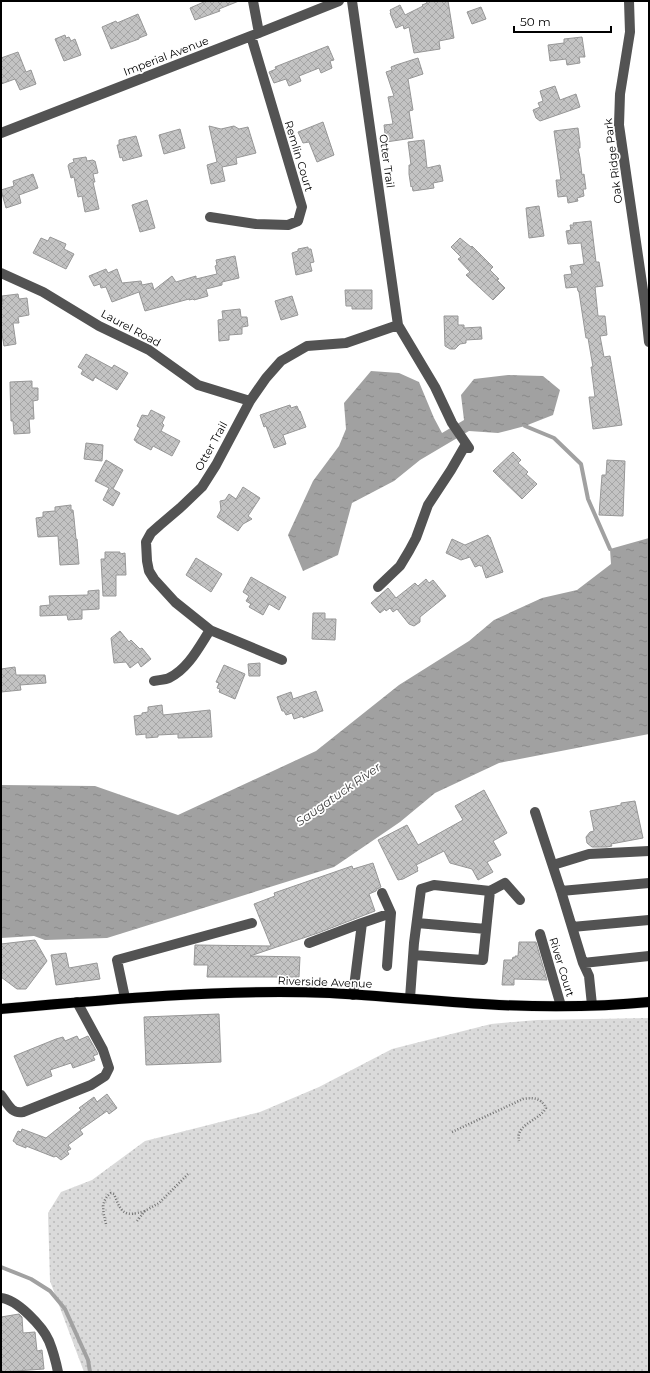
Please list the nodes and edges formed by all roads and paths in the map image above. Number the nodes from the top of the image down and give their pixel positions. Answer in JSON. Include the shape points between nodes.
{"nodes":[{"id":1,"x":253,"y":1,"type":"edge"},
{"id":2,"x":339,"y":1,"type":"edge"},
{"id":3,"x":352,"y":1,"type":"edge"},
{"id":4,"x":629,"y":1,"type":"edge"},
{"id":5,"x":255,"y":35,"type":"junction"},
{"id":6,"x":1,"y":133,"type":"edge"},
{"id":7,"x":210,"y":217,"type":"dead end"},
{"id":8,"x":1,"y":273,"type":"edge"},
{"id":9,"x":398,"y":325,"type":"junction"},
{"id":10,"x":649,"y":342,"type":"edge"},
{"id":11,"x":250,"y":400,"type":"junction"},
{"id":12,"x":378,"y":587,"type":"dead end"},
{"id":13,"x":210,"y":630,"type":"junction"},
{"id":14,"x":282,"y":660,"type":"dead end"},
{"id":15,"x":154,"y":681,"type":"dead end"},
{"id":16,"x":535,"y":812,"type":"dead end"},
{"id":17,"x":649,"y":851,"type":"edge"},
{"id":18,"x":553,"y":865,"type":"junction"},
{"id":19,"x":649,"y":883,"type":"edge"},
{"id":20,"x":490,"y":891,"type":"junction"},
{"id":21,"x":561,"y":892,"type":"junction"},
{"id":22,"x":382,"y":893,"type":"dead end"},
{"id":23,"x":520,"y":900,"type":"dead end"},
{"id":24,"x":391,"y":913,"type":"junction"},
{"id":25,"x":649,"y":920,"type":"edge"},
{"id":26,"x":252,"y":923,"type":"dead end"},
{"id":27,"x":362,"y":923,"type":"junction"},
{"id":28,"x":417,"y":923,"type":"junction"},
{"id":29,"x":572,"y":927,"type":"junction"},
{"id":30,"x":486,"y":929,"type":"junction"},
{"id":31,"x":540,"y":934,"type":"dead end"},
{"id":32,"x":309,"y":943,"type":"dead end"},
{"id":33,"x":414,"y":955,"type":"junction"},
{"id":34,"x":649,"y":956,"type":"edge"},
{"id":35,"x":583,"y":963,"type":"junction"},
{"id":36,"x":387,"y":966,"type":"dead end"},
{"id":37,"x":353,"y":995,"type":"junction"},
{"id":38,"x":125,"y":998,"type":"junction"},
{"id":39,"x":410,"y":998,"type":"junction"},
{"id":40,"x":77,"y":1002,"type":"junction"},
{"id":41,"x":649,"y":1002,"type":"edge"},
{"id":42,"x":592,"y":1005,"type":"junction"},
{"id":43,"x":561,"y":1006,"type":"junction"},
{"id":44,"x":1,"y":1010,"type":"edge"},
{"id":45,"x":1,"y":1095,"type":"edge"},
{"id":46,"x":452,"y":1132,"type":"dead end"},
{"id":47,"x":518,"y":1142,"type":"dead end"},
{"id":48,"x":188,"y":1174,"type":"dead end"},
{"id":49,"x":145,"y":1211,"type":"junction"},
{"id":50,"x":137,"y":1221,"type":"dead end"},
{"id":51,"x":106,"y":1224,"type":"dead end"},
{"id":52,"x":1,"y":1298,"type":"edge"},
{"id":53,"x":58,"y":1372,"type":"edge"}],
"edges":[{"from":1,"to":5,"type":"street"},
{"from":2,"to":5,"type":"street","name":"Imperial Avenue"},
{"from":3,"to":9,"type":"street","name":"Otter Trail"},
{"from":4,"to":10,"type":"street","name":"Oak Ridge Park","via":[[630,32],[620,94],[619,125]]},
{"from":5,"to":6,"type":"street","name":"Imperial Avenue"},
{"from":5,"to":7,"type":"street","name":"Remlin Court","via":[[302,207],[298,221],[288,225],[256,224]]},
{"from":8,"to":11,"type":"street","name":"Laurel Road","via":[[43,292],[99,326],[149,350],[198,385]]},
{"from":9,"to":11,"type":"street","name":"Otter Trail","via":[[346,343],[307,346],[281,361]]},
{"from":9,"to":12,"type":"street","name":"Otter Trail","via":[[467,446],[428,505],[416,538],[400,566]]},
{"from":11,"to":13,"type":"street","name":"Otter Trail","via":[[202,487],[151,533],[146,542],[147,562],[154,579],[175,602]]},
{"from":13,"to":14,"type":"street","name":"Otter Trail"},
{"from":13,"to":15,"type":"street","via":[[180,671],[168,679]]},
{"from":16,"to":18,"type":"street"},
{"from":17,"to":18,"type":"street","via":[[589,854]]},
{"from":18,"to":21,"type":"street"},
{"from":19,"to":21,"type":"street"},
{"from":20,"to":23,"type":"street","via":[[505,883]]},
{"from":20,"to":28,"type":"street","via":[[434,885],[421,889]]},
{"from":20,"to":30,"type":"street"},
{"from":21,"to":29,"type":"street"},
{"from":22,"to":24,"type":"street"},
{"from":24,"to":27,"type":"street"},
{"from":24,"to":36,"type":"street"},
{"from":25,"to":29,"type":"street"},
{"from":26,"to":38,"type":"street","via":[[117,960]]},
{"from":27,"to":32,"type":"street"},
{"from":27,"to":37,"type":"street"},
{"from":28,"to":30,"type":"street"},
{"from":28,"to":33,"type":"street"},
{"from":29,"to":35,"type":"street"},
{"from":30,"to":33,"type":"street","via":[[483,960]]},
{"from":31,"to":43,"type":"street","name":"River Court"},
{"from":33,"to":39,"type":"street"},
{"from":34,"to":35,"type":"street"},
{"from":35,"to":42,"type":"street","via":[[590,976]]},
{"from":37,"to":38,"type":"main road","name":"Riverside Avenue","via":[[249,992]]},
{"from":37,"to":39,"type":"main road","name":"Riverside Avenue"},
{"from":38,"to":40,"type":"main road","name":"Riverside Avenue"},
{"from":39,"to":43,"type":"main road","name":"Riverside Avenue","via":[[498,1005]]},
{"from":40,"to":44,"type":"main road","name":"Riverside Avenue"},
{"from":40,"to":45,"type":"street","via":[[103,1050],[109,1068],[105,1076],[91,1085],[23,1112],[17,1113],[12,1110]]},
{"from":41,"to":42,"type":"main road","name":"Riverside Avenue"},
{"from":42,"to":43,"type":"main road","name":"Riverside Avenue"},
{"from":46,"to":47,"type":"path","via":[[524,1099],[532,1097],[540,1100],[546,1108],[544,1113],[521,1129]]},
{"from":48,"to":49,"type":"path","via":[[158,1203]]},
{"from":49,"to":50,"type":"path"},
{"from":49,"to":51,"type":"path","via":[[127,1214],[122,1212],[114,1194],[110,1193],[104,1202]]},
{"from":52,"to":53,"type":"street","via":[[28,1313],[41,1328],[49,1341]]}]}
